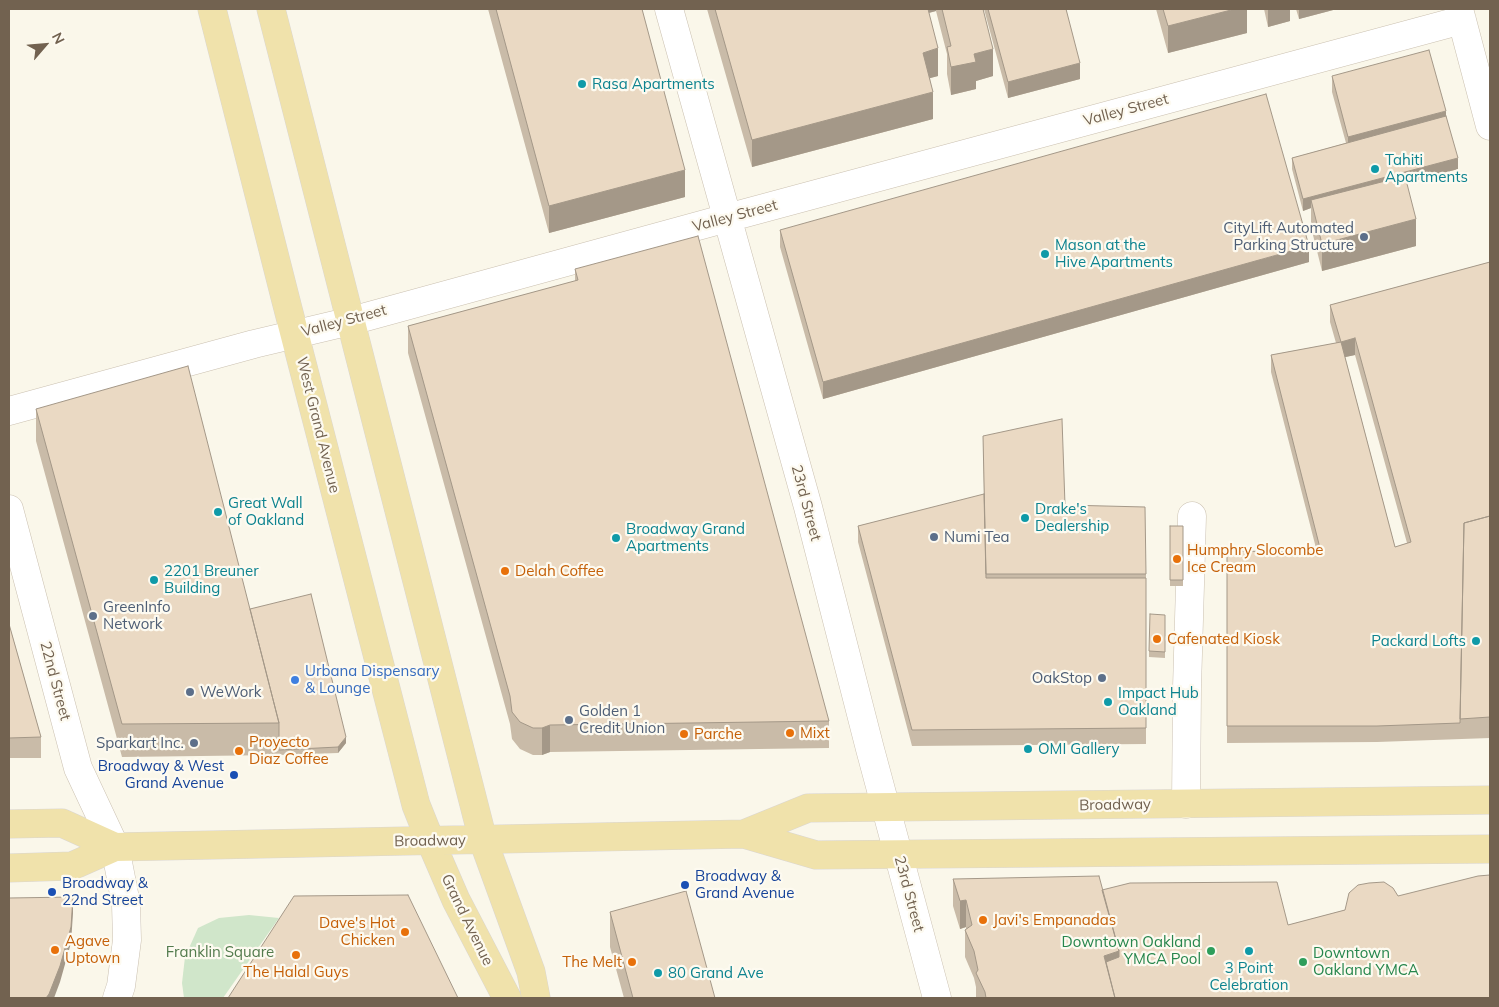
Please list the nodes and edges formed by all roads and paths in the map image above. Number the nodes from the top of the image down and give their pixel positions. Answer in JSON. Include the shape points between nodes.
{"nodes":[{"id":1,"x":212,"y":9,"type":"edge"},
{"id":2,"x":271,"y":9,"type":"edge"},
{"id":3,"x":669,"y":9,"type":"edge"},
{"id":4,"x":1460,"y":15,"type":"edge"},
{"id":5,"x":1490,"y":126,"type":"edge"},
{"id":6,"x":727,"y":218,"type":"junction"},
{"id":7,"x":351,"y":321,"type":"junction"},
{"id":8,"x":294,"y":335,"type":"junction"},
{"id":9,"x":9,"y":411,"type":"edge"},
{"id":10,"x":9,"y":509,"type":"edge"},
{"id":11,"x":1192,"y":516,"type":"dead end"},
{"id":12,"x":1490,"y":800,"type":"edge"},
{"id":13,"x":1186,"y":804,"type":"junction"},
{"id":14,"x":886,"y":807,"type":"junction"},
{"id":15,"x":9,"y":824,"type":"edge"},
{"id":16,"x":744,"y":834,"type":"junction"},
{"id":17,"x":430,"y":840,"type":"junction"},
{"id":18,"x":483,"y":840,"type":"junction"},
{"id":19,"x":115,"y":847,"type":"junction"},
{"id":20,"x":1490,"y":849,"type":"edge"},
{"id":21,"x":898,"y":855,"type":"junction"},
{"id":22,"x":9,"y":868,"type":"edge"},
{"id":23,"x":123,"y":994,"type":"edge"},
{"id":24,"x":507,"y":998,"type":"edge"},
{"id":25,"x":536,"y":998,"type":"edge"},
{"id":26,"x":937,"y":998,"type":"edge"}],
"edges":[{"from":1,"to":8,"type":"main road","name":"West Grand Avenue"},
{"from":2,"to":7,"type":"main road"},
{"from":3,"to":6,"type":"street","name":"23rd Street"},
{"from":4,"to":5,"type":"street"},
{"from":4,"to":6,"type":"street","name":"Valley Street"},
{"from":6,"to":7,"type":"street","name":"Valley Street"},
{"from":6,"to":14,"type":"street","name":"23rd Street","via":[[808,507]]},
{"from":7,"to":8,"type":"street","name":"Valley Street"},
{"from":7,"to":18,"type":"main road"},
{"from":8,"to":9,"type":"street","name":"Valley Street"},
{"from":8,"to":17,"type":"main road","name":"West Grand Avenue","via":[[416,805]]},
{"from":10,"to":19,"type":"street","name":"22nd Street","via":[[78,768]]},
{"from":11,"to":13,"type":"street"},
{"from":12,"to":13,"type":"main road","name":"Broadway"},
{"from":13,"to":14,"type":"main road","name":"Broadway"},
{"from":14,"to":16,"type":"main road","name":"Broadway","via":[[808,808]]},
{"from":14,"to":21,"type":"street","name":"23rd Street"},
{"from":15,"to":19,"type":"main road","name":"Broadway","via":[[62,823]]},
{"from":16,"to":18,"type":"main road","name":"Broadway"},
{"from":16,"to":21,"type":"main road","name":"Broadway","via":[[816,855]]},
{"from":17,"to":18,"type":"main road","name":"Broadway"},
{"from":17,"to":19,"type":"main road","name":"Broadway"},
{"from":17,"to":24,"type":"main road","name":"Grand Avenue","via":[[456,900]]},
{"from":18,"to":25,"type":"main road","via":[[531,972]]},
{"from":19,"to":22,"type":"main road","name":"Broadway","via":[[72,866]]},
{"from":19,"to":23,"type":"street","name":"22nd Street","via":[[126,904]]},
{"from":20,"to":21,"type":"main road","name":"Broadway"},
{"from":21,"to":26,"type":"street","name":"23rd Street"}]}
